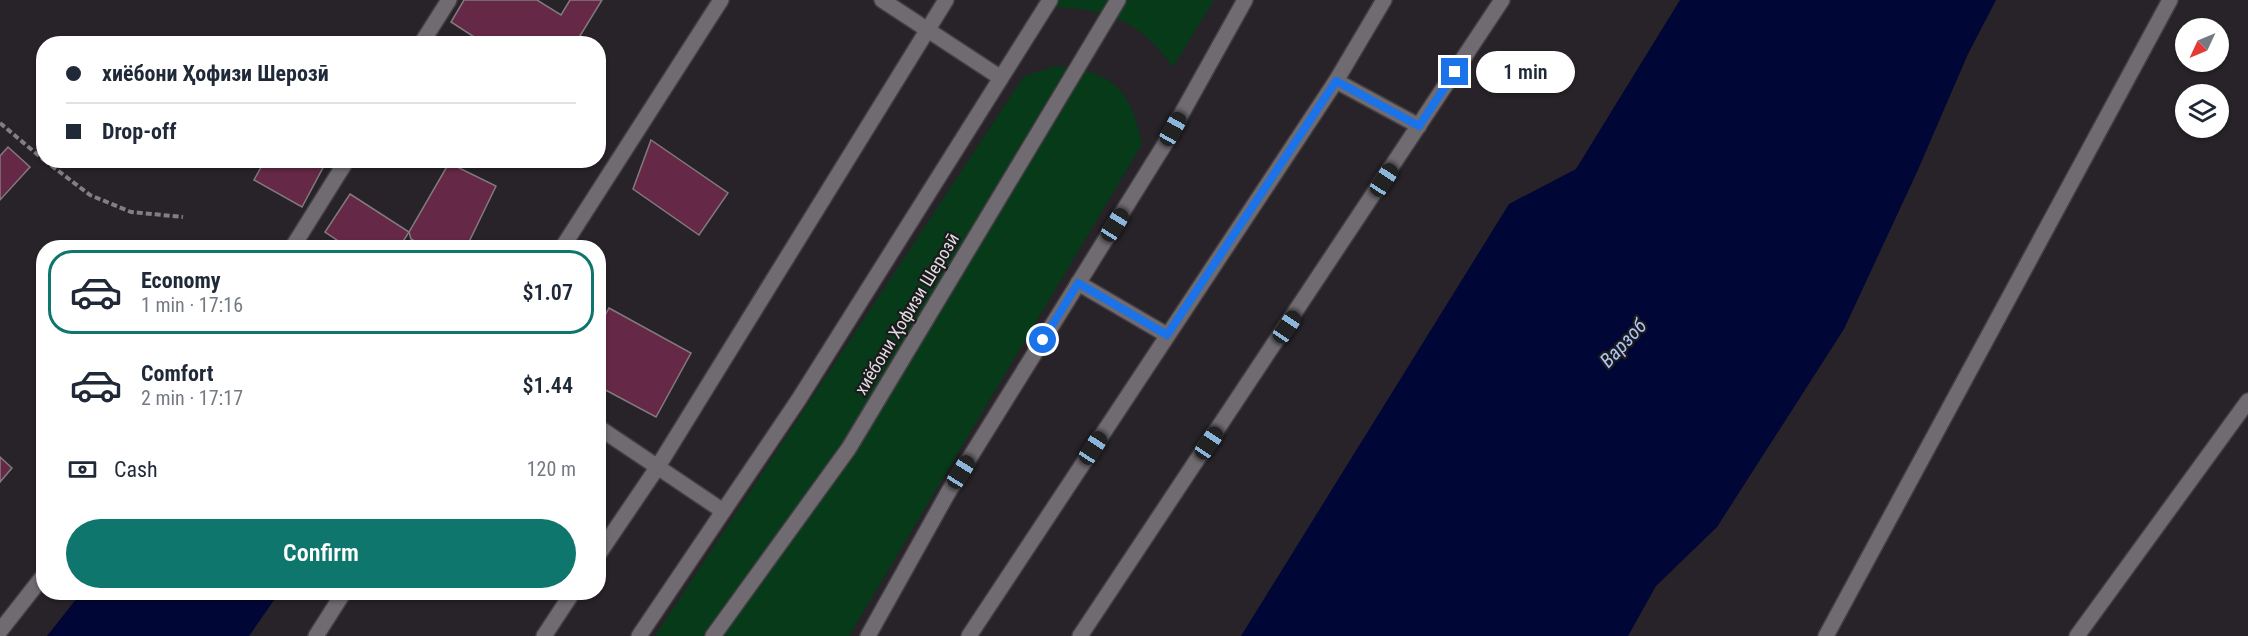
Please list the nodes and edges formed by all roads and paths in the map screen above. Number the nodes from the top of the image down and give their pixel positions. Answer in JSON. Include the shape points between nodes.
{"nodes":[{"id":1,"x":449,"y":0,"type":"edge"},
{"id":2,"x":721,"y":0,"type":"edge"},
{"id":3,"x":882,"y":0,"type":"edge"},
{"id":4,"x":946,"y":0,"type":"edge"},
{"id":5,"x":1050,"y":0,"type":"edge"},
{"id":6,"x":1118,"y":0,"type":"edge"},
{"id":7,"x":1245,"y":0,"type":"edge"},
{"id":8,"x":1384,"y":0,"type":"edge"},
{"id":9,"x":1502,"y":0,"type":"edge"},
{"id":10,"x":2170,"y":0,"type":"edge"},
{"id":11,"x":925,"y":30,"type":"junction"},
{"id":12,"x":426,"y":36,"type":"edge"},
{"id":13,"x":1001,"y":78,"type":"junction"},
{"id":14,"x":1336,"y":81,"type":"junction"},
{"id":15,"x":0,"y":123,"type":"edge"},
{"id":16,"x":1419,"y":126,"type":"junction"},
{"id":17,"x":36,"y":153,"type":"edge"},
{"id":18,"x":55,"y":168,"type":"edge"},
{"id":19,"x":342,"y":168,"type":"edge"},
{"id":20,"x":183,"y":217,"type":"dead end"},
{"id":21,"x":297,"y":240,"type":"edge"},
{"id":22,"x":567,"y":240,"type":"edge"},
{"id":23,"x":1078,"y":283,"type":"junction"},
{"id":24,"x":1167,"y":335,"type":"junction"},
{"id":25,"x":2248,"y":401,"type":"edge"},
{"id":26,"x":606,"y":433,"type":"edge"},
{"id":27,"x":657,"y":468,"type":"junction"},
{"id":28,"x":723,"y":511,"type":"junction"},
{"id":29,"x":606,"y":543,"type":"edge"},
{"id":30,"x":36,"y":585,"type":"edge"},
{"id":31,"x":339,"y":600,"type":"edge"},
{"id":32,"x":568,"y":600,"type":"edge"},
{"id":33,"x":0,"y":631,"type":"edge"},
{"id":34,"x":316,"y":636,"type":"edge"},
{"id":35,"x":544,"y":636,"type":"edge"},
{"id":36,"x":639,"y":636,"type":"edge"},
{"id":37,"x":713,"y":636,"type":"edge"},
{"id":38,"x":868,"y":636,"type":"edge"},
{"id":39,"x":969,"y":636,"type":"edge"},
{"id":40,"x":1080,"y":636,"type":"edge"},
{"id":41,"x":1826,"y":636,"type":"edge"},
{"id":42,"x":2077,"y":636,"type":"edge"}],
"edges":[{"from":1,"to":12,"type":"main road"},
{"from":2,"to":22,"type":"main road"},
{"from":3,"to":11,"type":"main road"},
{"from":4,"to":11,"type":"main road"},
{"from":5,"to":13,"type":"main road"},
{"from":6,"to":37,"type":"main road","name":"хиёбони Ҳофизи Шерозӣ","via":[[849,448]]},
{"from":7,"to":23,"type":"main road","via":[[1163,147]]},
{"from":8,"to":14,"type":"main road"},
{"from":9,"to":16,"type":"main road"},
{"from":10,"to":41,"type":"main road"},
{"from":11,"to":13,"type":"main road"},
{"from":11,"to":27,"type":"main road"},
{"from":13,"to":28,"type":"main road","via":[[799,399]]},
{"from":14,"to":16,"type":"main road"},
{"from":14,"to":24,"type":"main road"},
{"from":15,"to":17,"type":"path"},
{"from":16,"to":40,"type":"main road"},
{"from":18,"to":20,"type":"path","via":[[90,195],[131,212]]},
{"from":19,"to":21,"type":"main road"},
{"from":23,"to":24,"type":"main road"},
{"from":23,"to":38,"type":"main road","via":[[949,491]]},
{"from":24,"to":39,"type":"main road"},
{"from":25,"to":42,"type":"main road"},
{"from":26,"to":27,"type":"main road"},
{"from":27,"to":28,"type":"main road"},
{"from":27,"to":29,"type":"main road"},
{"from":28,"to":36,"type":"main road"},
{"from":30,"to":33,"type":"main road"},
{"from":31,"to":34,"type":"main road"},
{"from":32,"to":35,"type":"main road"}]}
